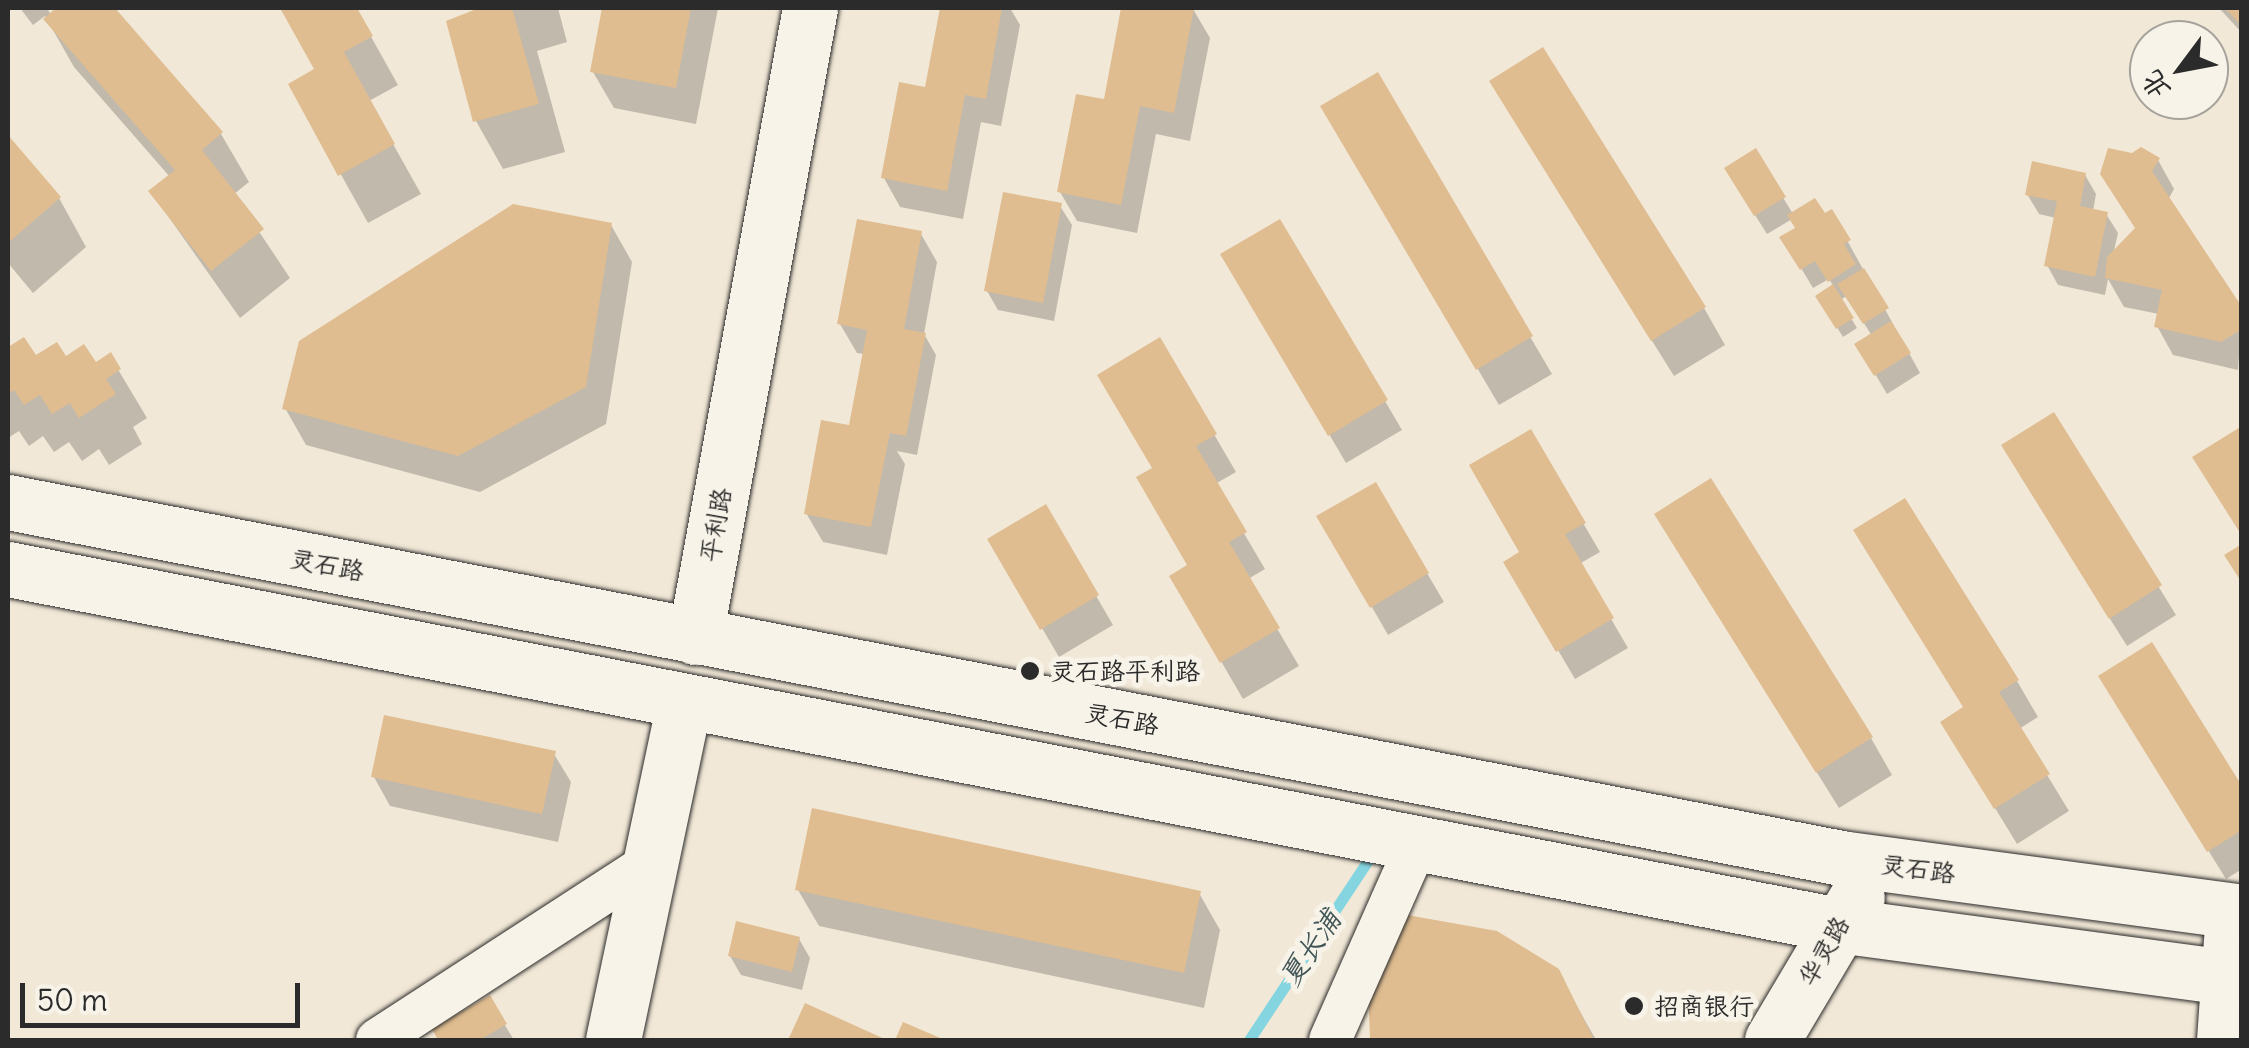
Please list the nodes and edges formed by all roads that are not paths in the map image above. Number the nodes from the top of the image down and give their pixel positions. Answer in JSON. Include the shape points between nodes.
{"nodes":[{"id":1,"x":810,"y":8,"type":"edge"},
{"id":2,"x":8,"y":502,"type":"edge"},
{"id":3,"x":8,"y":569,"type":"edge"},
{"id":4,"x":696,"y":637,"type":"junction"},
{"id":5,"x":684,"y":702,"type":"junction"},
{"id":6,"x":1417,"y":844,"type":"junction"},
{"id":7,"x":650,"y":863,"type":"junction"},
{"id":8,"x":1880,"y":864,"type":"junction"},
{"id":9,"x":2238,"y":912,"type":"edge"},
{"id":10,"x":1837,"y":925,"type":"junction"},
{"id":11,"x":2237,"y":978,"type":"edge"},
{"id":12,"x":378,"y":1040,"type":"edge"},
{"id":13,"x":613,"y":1040,"type":"edge"},
{"id":14,"x":1330,"y":1040,"type":"edge"},
{"id":15,"x":1772,"y":1040,"type":"edge"},
{"id":16,"x":2224,"y":1040,"type":"edge"}],
"edges":[{"from":1,"to":4,"type":"main road","name":"平利路"},
{"from":2,"to":4,"type":"main road","name":"灵石路"},
{"from":3,"to":5,"type":"main road"},
{"from":4,"to":5,"type":"street","name":"平利路"},
{"from":4,"to":8,"type":"main road","name":"灵石路"},
{"from":5,"to":6,"type":"main road"},
{"from":5,"to":7,"type":"main road","name":"平利路"},
{"from":6,"to":10,"type":"main road"},
{"from":6,"to":14,"type":"street"},
{"from":7,"to":12,"type":"street"},
{"from":7,"to":13,"type":"main road","name":"平利路"},
{"from":8,"to":9,"type":"main road","name":"灵石路"},
{"from":8,"to":10,"type":"main road","name":"华灵路"},
{"from":9,"to":11,"type":"main road"},
{"from":10,"to":11,"type":"main road"},
{"from":10,"to":15,"type":"main road","name":"华灵路"},
{"from":11,"to":16,"type":"main road"}]}
